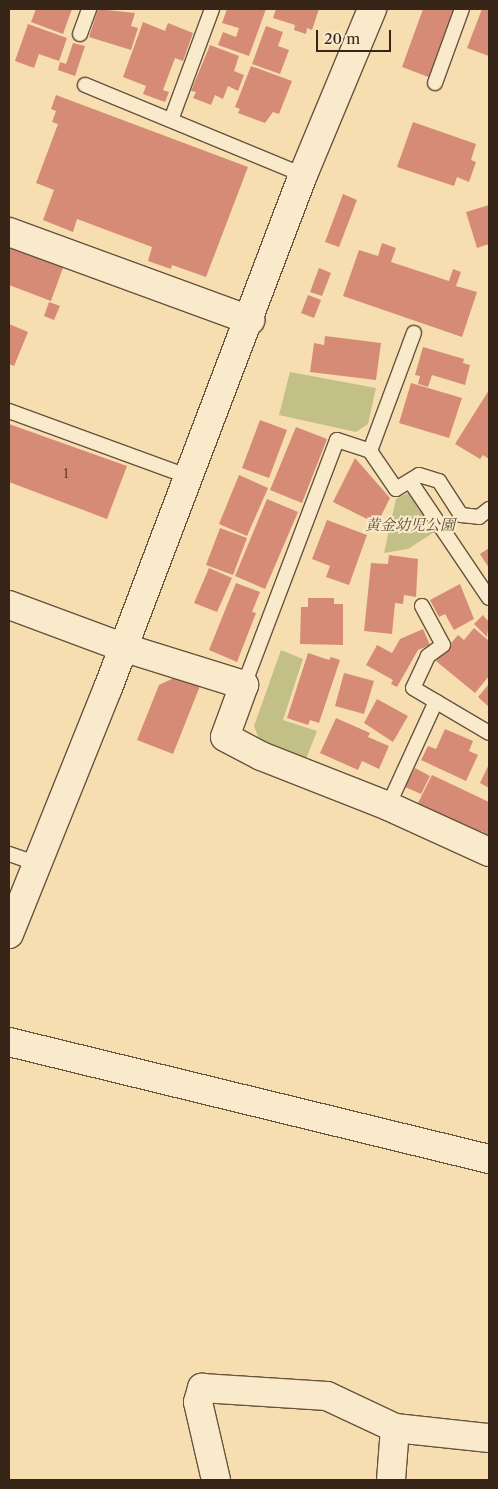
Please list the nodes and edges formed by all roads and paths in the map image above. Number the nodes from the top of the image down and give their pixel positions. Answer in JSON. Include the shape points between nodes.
{"nodes":[{"id":1,"x":89,"y":9,"type":"edge"},
{"id":2,"x":212,"y":9,"type":"edge"},
{"id":3,"x":372,"y":9,"type":"edge"},
{"id":4,"x":462,"y":9,"type":"edge"},
{"id":5,"x":80,"y":34,"type":"dead end"},
{"id":6,"x":435,"y":83,"type":"dead end"},
{"id":7,"x":85,"y":85,"type":"dead end"},
{"id":8,"x":170,"y":120,"type":"junction"},
{"id":9,"x":303,"y":174,"type":"junction"},
{"id":10,"x":9,"y":232,"type":"edge"},
{"id":11,"x":250,"y":320,"type":"junction"},
{"id":12,"x":414,"y":333,"type":"dead end"},
{"id":13,"x":9,"y":411,"type":"edge"},
{"id":14,"x":370,"y":451,"type":"junction"},
{"id":15,"x":189,"y":477,"type":"junction"},
{"id":16,"x":410,"y":480,"type":"junction"},
{"id":17,"x":489,"y":509,"type":"edge"},
{"id":18,"x":489,"y":598,"type":"edge"},
{"id":19,"x":9,"y":605,"type":"edge"},
{"id":20,"x":422,"y":606,"type":"dead end"},
{"id":21,"x":122,"y":647,"type":"junction"},
{"id":22,"x":244,"y":685,"type":"junction"},
{"id":23,"x":436,"y":701,"type":"junction"},
{"id":24,"x":489,"y":733,"type":"edge"},
{"id":25,"x":388,"y":806,"type":"junction"},
{"id":26,"x":489,"y":852,"type":"edge"},
{"id":27,"x":9,"y":854,"type":"edge"},
{"id":28,"x":38,"y":864,"type":"junction"},
{"id":29,"x":9,"y":934,"type":"edge"},
{"id":30,"x":9,"y":1042,"type":"edge"},
{"id":31,"x":489,"y":1159,"type":"edge"},
{"id":32,"x":394,"y":1428,"type":"junction"},
{"id":33,"x":489,"y":1438,"type":"edge"},
{"id":34,"x":216,"y":1480,"type":"edge"},
{"id":35,"x":391,"y":1480,"type":"edge"}],
"edges":[{"from":1,"to":5,"type":"lane"},
{"from":2,"to":8,"type":"lane"},
{"from":3,"to":9,"type":"street"},
{"from":4,"to":6,"type":"lane"},
{"from":7,"to":8,"type":"lane"},
{"from":8,"to":9,"type":"lane"},
{"from":9,"to":11,"type":"street"},
{"from":10,"to":11,"type":"street"},
{"from":11,"to":15,"type":"street"},
{"from":12,"to":14,"type":"lane"},
{"from":13,"to":15,"type":"lane"},
{"from":14,"to":16,"type":"lane","via":[[396,489]]},
{"from":14,"to":22,"type":"lane","via":[[337,440]]},
{"from":15,"to":21,"type":"street"},
{"from":16,"to":17,"type":"lane","via":[[419,475],[439,480],[461,515],[479,517]]},
{"from":16,"to":18,"type":"lane"},
{"from":19,"to":21,"type":"street"},
{"from":20,"to":23,"type":"lane","via":[[442,645],[428,656],[413,688]]},
{"from":21,"to":22,"type":"street"},
{"from":21,"to":28,"type":"street"},
{"from":22,"to":25,"type":"street","via":[[225,737],[261,756]]},
{"from":23,"to":24,"type":"lane"},
{"from":23,"to":25,"type":"lane"},
{"from":25,"to":26,"type":"street"},
{"from":27,"to":28,"type":"lane"},
{"from":28,"to":29,"type":"street"},
{"from":30,"to":31,"type":"street"},
{"from":32,"to":33,"type":"street"},
{"from":32,"to":34,"type":"street","via":[[327,1396],[202,1388],[198,1402]]},
{"from":32,"to":35,"type":"street"}]}
